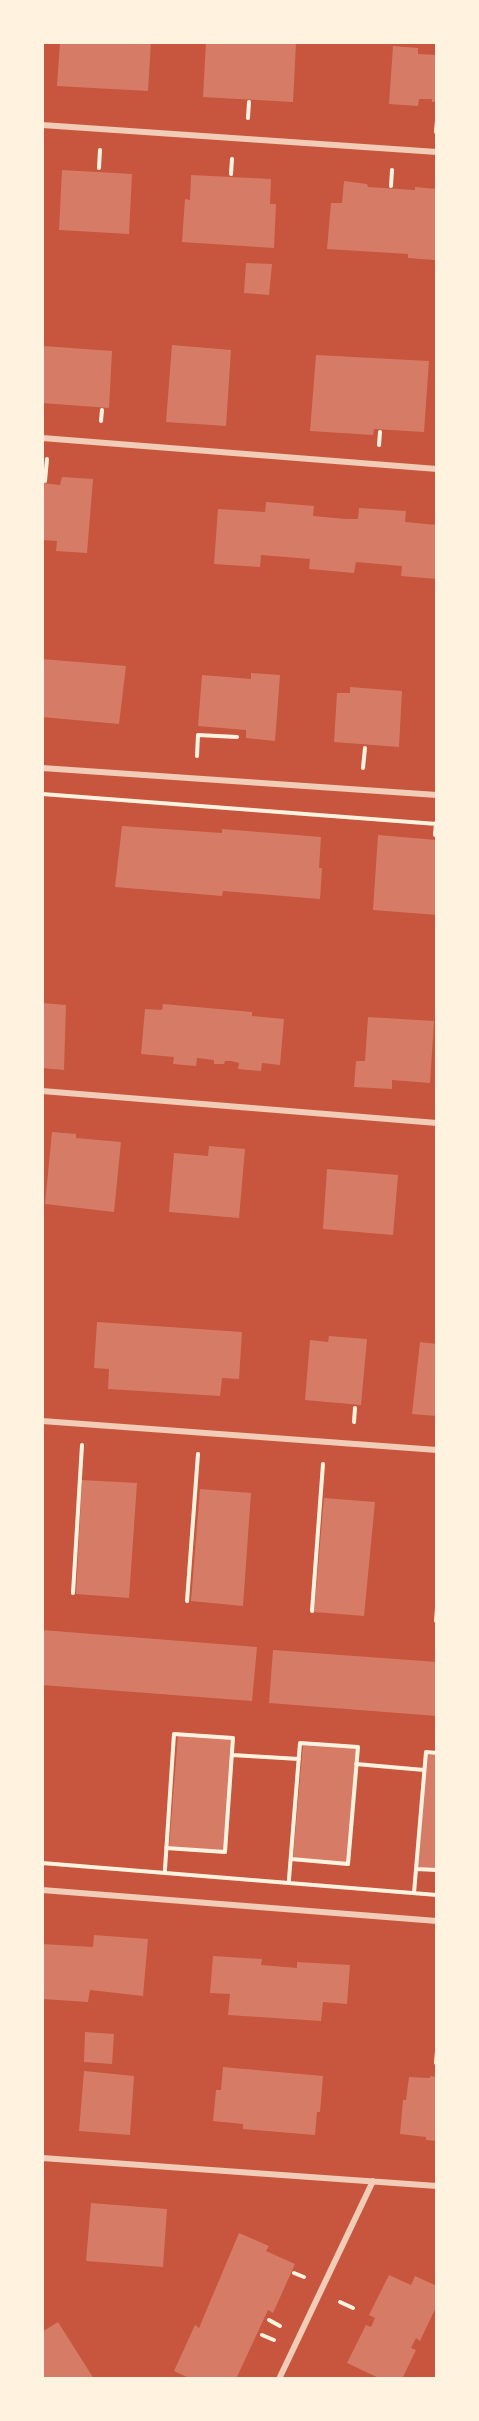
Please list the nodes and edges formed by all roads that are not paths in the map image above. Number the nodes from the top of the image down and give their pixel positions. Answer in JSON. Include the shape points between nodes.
{"nodes":[{"id":1,"x":42,"y":125,"type":"edge"},
{"id":2,"x":437,"y":152,"type":"edge"},
{"id":3,"x":42,"y":438,"type":"edge"},
{"id":4,"x":437,"y":469,"type":"edge"},
{"id":5,"x":42,"y":768,"type":"edge"},
{"id":6,"x":437,"y":795,"type":"edge"},
{"id":7,"x":42,"y":1091,"type":"edge"},
{"id":8,"x":437,"y":1122,"type":"edge"},
{"id":9,"x":42,"y":1420,"type":"edge"},
{"id":10,"x":437,"y":1450,"type":"edge"},
{"id":11,"x":42,"y":1890,"type":"edge"},
{"id":12,"x":437,"y":1921,"type":"edge"},
{"id":13,"x":42,"y":2158,"type":"edge"},
{"id":14,"x":373,"y":2181,"type":"junction"},
{"id":15,"x":437,"y":2186,"type":"edge"},
{"id":16,"x":279,"y":2379,"type":"edge"}],
"edges":[{"from":1,"to":2,"type":"street"},
{"from":3,"to":4,"type":"street"},
{"from":5,"to":6,"type":"street"},
{"from":7,"to":8,"type":"street"},
{"from":9,"to":10,"type":"street"},
{"from":11,"to":12,"type":"street"},
{"from":13,"to":14,"type":"street"},
{"from":14,"to":15,"type":"street"},
{"from":14,"to":16,"type":"street"}]}
